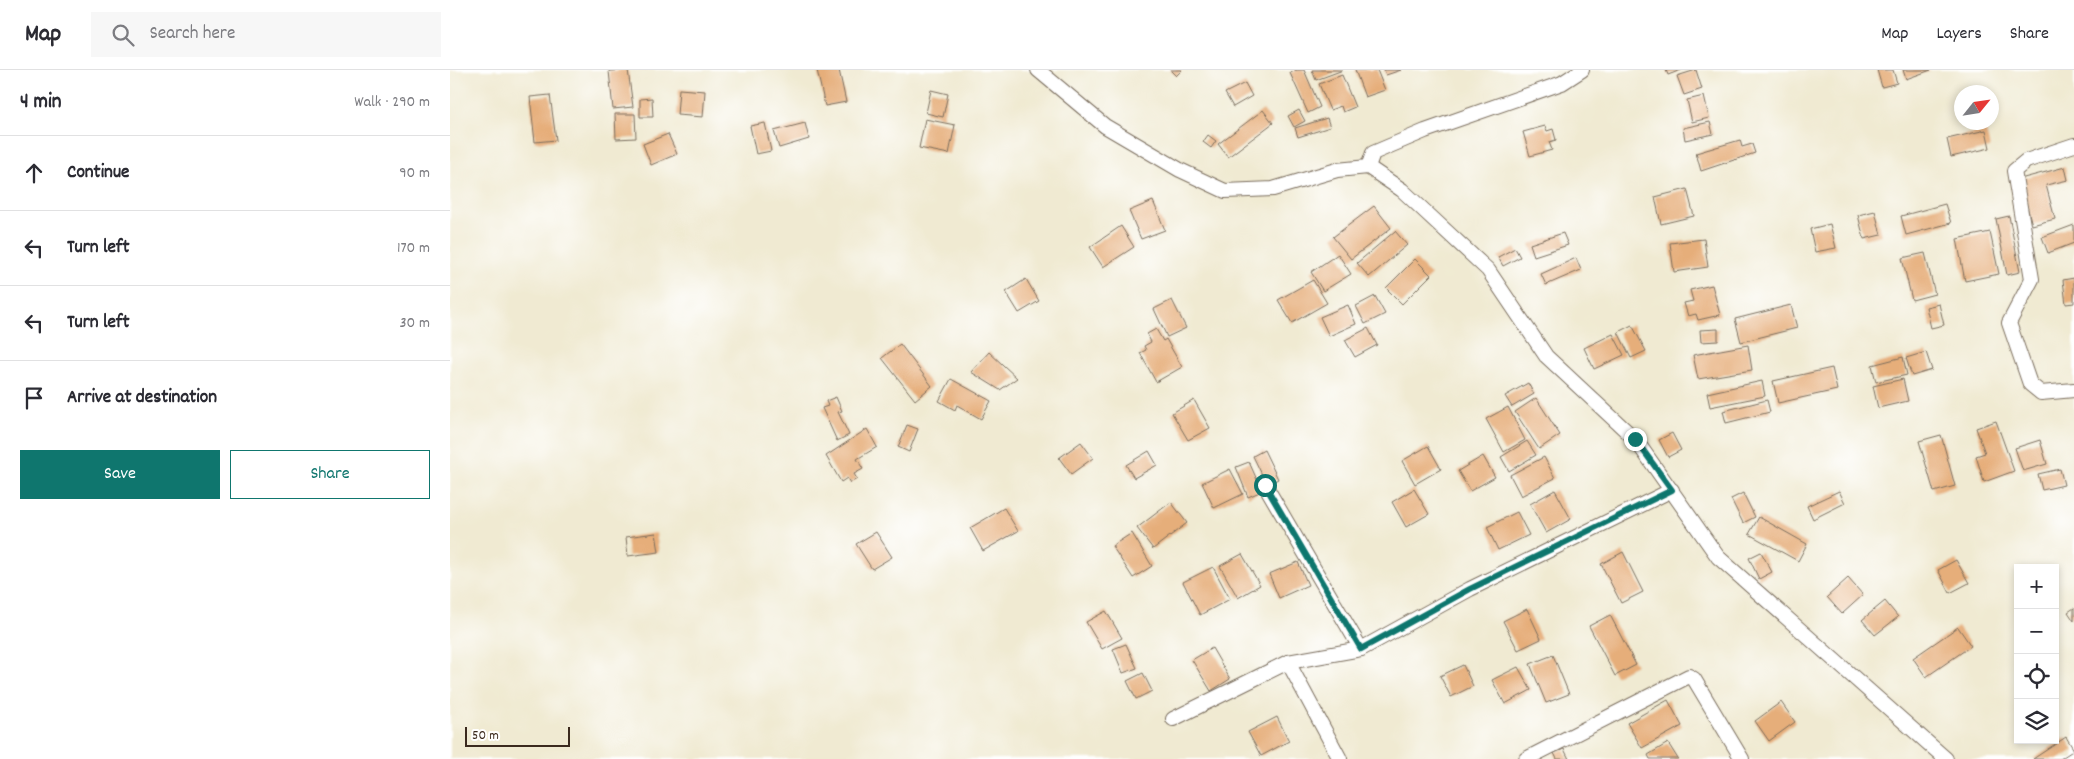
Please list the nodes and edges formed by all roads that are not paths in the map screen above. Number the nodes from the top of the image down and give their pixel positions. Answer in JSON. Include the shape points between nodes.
{"nodes":[{"id":1,"x":1038,"y":70,"type":"edge"},
{"id":2,"x":1582,"y":70,"type":"edge"},
{"id":3,"x":2074,"y":145,"type":"edge"},
{"id":4,"x":1368,"y":167,"type":"junction"},
{"id":5,"x":2074,"y":390,"type":"edge"},
{"id":6,"x":1265,"y":485,"type":"dead end"},
{"id":7,"x":1672,"y":490,"type":"junction"},
{"id":8,"x":1361,"y":649,"type":"junction"},
{"id":9,"x":1288,"y":662,"type":"junction"},
{"id":10,"x":1173,"y":719,"type":"dead end"},
{"id":11,"x":1535,"y":757,"type":"edge"},
{"id":12,"x":1340,"y":759,"type":"edge"},
{"id":13,"x":1742,"y":759,"type":"edge"},
{"id":14,"x":1946,"y":759,"type":"edge"}],
"edges":[{"from":1,"to":4,"type":"street","via":[[1105,126],[1180,170],[1225,191],[1273,189],[1337,170]]},
{"from":2,"to":4,"type":"street","via":[[1562,83],[1425,131],[1373,153]]},
{"from":3,"to":5,"type":"street","via":[[2026,162],[2014,171],[2032,279],[2009,323],[2030,384],[2041,394]]},
{"from":4,"to":7,"type":"street","via":[[1402,190],[1488,270],[1546,356],[1635,439]]},
{"from":6,"to":8,"type":"street"},
{"from":7,"to":8,"type":"street","via":[[1470,589]]},
{"from":7,"to":14,"type":"street","via":[[1718,557]]},
{"from":8,"to":9,"type":"street"},
{"from":9,"to":10,"type":"street"},
{"from":9,"to":12,"type":"street"},
{"from":11,"to":13,"type":"street","via":[[1689,676],[1694,679]]}]}
